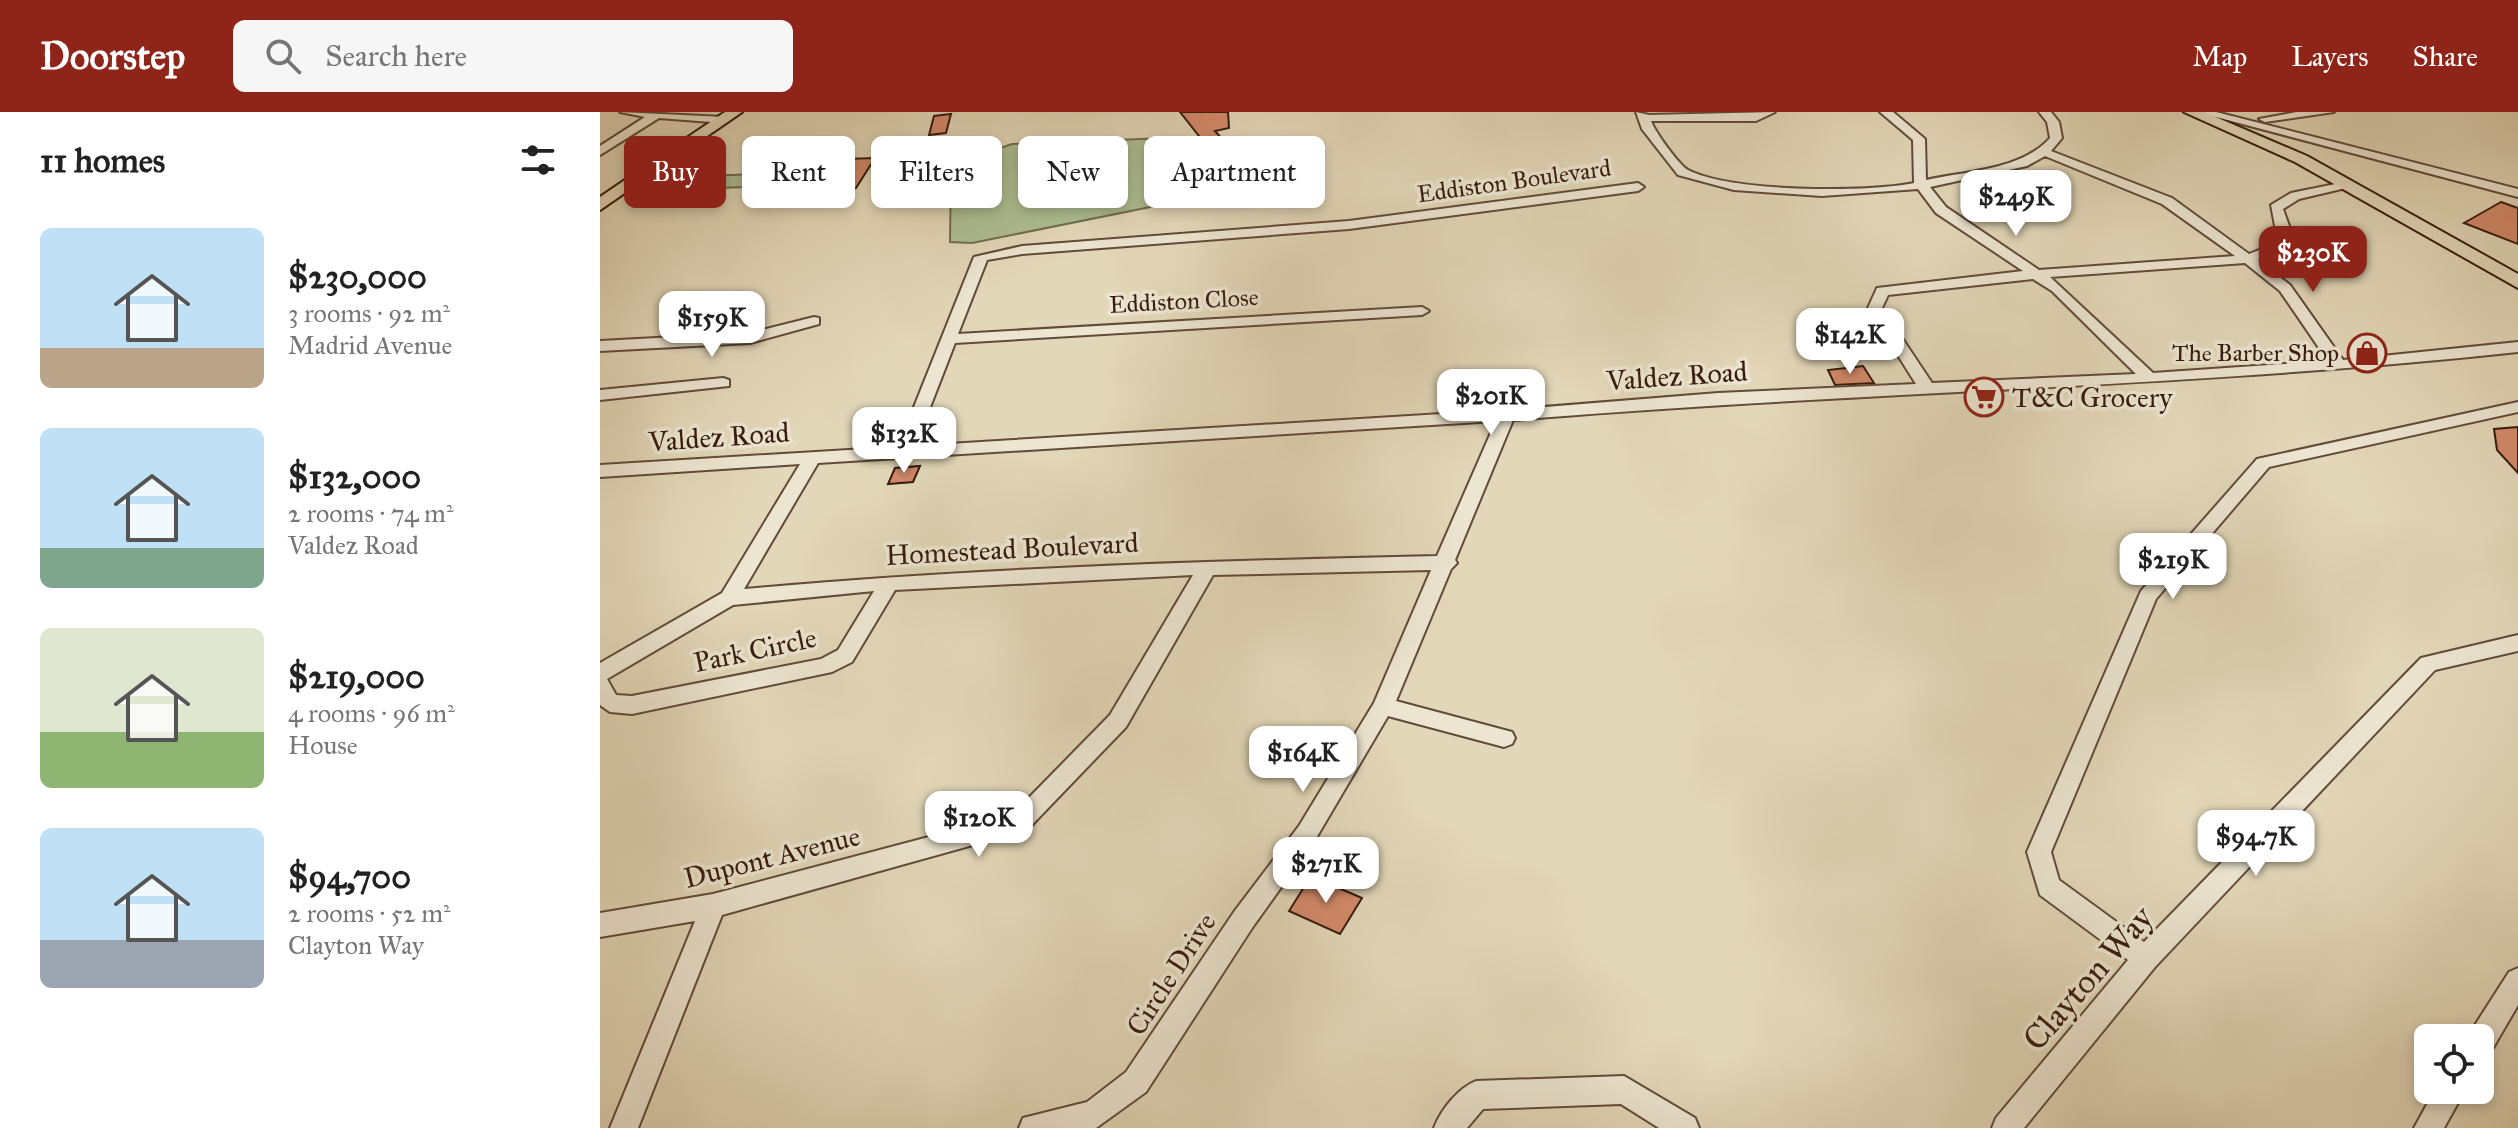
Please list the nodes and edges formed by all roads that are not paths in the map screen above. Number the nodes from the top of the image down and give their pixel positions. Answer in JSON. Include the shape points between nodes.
{"nodes":[{"id":1,"x":626,"y":112,"type":"edge"},
{"id":2,"x":1769,"y":112,"type":"edge"},
{"id":3,"x":1886,"y":112,"type":"edge"},
{"id":4,"x":2045,"y":112,"type":"edge"},
{"id":5,"x":2191,"y":112,"type":"edge"},
{"id":6,"x":2203,"y":112,"type":"edge"},
{"id":7,"x":2328,"y":112,"type":"edge"},
{"id":8,"x":656,"y":115,"type":"junction"},
{"id":9,"x":1643,"y":115,"type":"edge"},
{"id":10,"x":730,"y":116,"type":"edge"},
{"id":11,"x":2287,"y":119,"type":"junction"},
{"id":12,"x":2245,"y":121,"type":"junction"},
{"id":13,"x":2226,"y":126,"type":"junction"},
{"id":14,"x":2275,"y":128,"type":"junction"},
{"id":15,"x":2260,"y":140,"type":"junction"},
{"id":16,"x":600,"y":151,"type":"edge"},
{"id":17,"x":2044,"y":152,"type":"junction"},
{"id":18,"x":1920,"y":183,"type":"junction"},
{"id":19,"x":2346,"y":184,"type":"junction"},
{"id":20,"x":1638,"y":187,"type":"dead end"},
{"id":21,"x":2518,"y":193,"type":"edge"},
{"id":22,"x":600,"y":205,"type":"edge"},
{"id":23,"x":2248,"y":259,"type":"junction"},
{"id":24,"x":2036,"y":274,"type":"junction"},
{"id":25,"x":2518,"y":282,"type":"edge"},
{"id":26,"x":1422,"y":311,"type":"dead end"},
{"id":27,"x":814,"y":321,"type":"dead end"},
{"id":28,"x":949,"y":339,"type":"junction"},
{"id":29,"x":600,"y":346,"type":"edge"},
{"id":30,"x":2518,"y":347,"type":"edge"},
{"id":31,"x":2339,"y":365,"type":"junction"},
{"id":32,"x":2149,"y":378,"type":"junction"},
{"id":33,"x":723,"y":383,"type":"dead end"},
{"id":34,"x":1926,"y":387,"type":"junction"},
{"id":35,"x":600,"y":395,"type":"edge"},
{"id":36,"x":2518,"y":407,"type":"edge"},
{"id":37,"x":1507,"y":415,"type":"junction"},
{"id":38,"x":905,"y":450,"type":"junction"},
{"id":39,"x":814,"y":456,"type":"junction"},
{"id":40,"x":600,"y":471,"type":"edge"},
{"id":41,"x":1447,"y":563,"type":"junction"},
{"id":42,"x":1207,"y":568,"type":"junction"},
{"id":43,"x":889,"y":583,"type":"junction"},
{"id":44,"x":729,"y":598,"type":"junction"},
{"id":45,"x":2518,"y":643,"type":"edge"},
{"id":46,"x":600,"y":673,"type":"edge"},
{"id":47,"x":600,"y":685,"type":"edge"},
{"id":48,"x":1383,"y":706,"type":"junction"},
{"id":49,"x":1504,"y":738,"type":"dead end"},
{"id":50,"x":713,"y":906,"type":"junction"},
{"id":51,"x":600,"y":925,"type":"edge"},
{"id":52,"x":2146,"y":958,"type":"junction"},
{"id":53,"x":2518,"y":981,"type":"edge"},
{"id":54,"x":2492,"y":1024,"type":"edge"},
{"id":55,"x":2443,"y":1104,"type":"edge"},
{"id":56,"x":624,"y":1128,"type":"edge"},
{"id":57,"x":1033,"y":1128,"type":"edge"},
{"id":58,"x":1448,"y":1128,"type":"edge"},
{"id":59,"x":1685,"y":1128,"type":"edge"},
{"id":60,"x":2006,"y":1128,"type":"edge"},
{"id":61,"x":2428,"y":1128,"type":"edge"}],
"edges":[{"from":1,"to":8,"type":"street"},
{"from":2,"to":9,"type":"street","via":[[1756,118]]},
{"from":3,"to":18,"type":"street","via":[[1919,139]]},
{"from":4,"to":17,"type":"street","via":[[2056,138]]},
{"from":5,"to":13,"type":"main road"},
{"from":6,"to":12,"type":"street"},
{"from":7,"to":11,"type":"street"},
{"from":8,"to":10,"type":"street"},
{"from":8,"to":16,"type":"street"},
{"from":9,"to":18,"type":"street","via":[[1682,172],[1734,186],[1822,192],[1902,189]]},
{"from":10,"to":22,"type":"main road"},
{"from":11,"to":12,"type":"street"},
{"from":11,"to":14,"type":"street"},
{"from":12,"to":13,"type":"street"},
{"from":12,"to":14,"type":"street"},
{"from":13,"to":15,"type":"main road"},
{"from":14,"to":15,"type":"street"},
{"from":14,"to":21,"type":"street"},
{"from":15,"to":19,"type":"main road"},
{"from":17,"to":18,"type":"street","via":[[2023,163]]},
{"from":17,"to":23,"type":"street","via":[[2167,201]]},
{"from":18,"to":24,"type":"street","via":[[1941,210]]},
{"from":19,"to":23,"type":"street","via":[[2295,196],[2276,208],[2282,226],[2275,248]]},
{"from":19,"to":25,"type":"main road"},
{"from":20,"to":28,"type":"street","name":"Eddiston Boulevard","via":[[1349,225],[981,257]]},
{"from":23,"to":24,"type":"street"},
{"from":23,"to":31,"type":"street","via":[[2285,288]]},
{"from":24,"to":32,"type":"street"},
{"from":24,"to":34,"type":"street","via":[[1882,291],[1875,308]]},
{"from":26,"to":28,"type":"street","name":"Eddiston Close"},
{"from":27,"to":29,"type":"street","via":[[750,338]]},
{"from":28,"to":38,"type":"street","name":"Eddiston Boulevard"},
{"from":30,"to":31,"type":"street","name":"Valdez Road"},
{"from":31,"to":32,"type":"street","name":"Valdez Road"},
{"from":32,"to":34,"type":"street","name":"Valdez Road"},
{"from":33,"to":35,"type":"street"},
{"from":34,"to":37,"type":"street","name":"Valdez Road"},
{"from":36,"to":52,"type":"street","via":[[2263,463],[2148,596],[2039,852],[2049,887]]},
{"from":37,"to":38,"type":"street","name":"Valdez Road"},
{"from":37,"to":41,"type":"street","name":"Circle Drive"},
{"from":38,"to":39,"type":"street","name":"Valdez Road"},
{"from":39,"to":40,"type":"street","name":"Valdez Road"},
{"from":39,"to":44,"type":"street"},
{"from":41,"to":42,"type":"street","name":"Homestead Boulevard"},
{"from":41,"to":48,"type":"street","name":"Circle Drive"},
{"from":42,"to":43,"type":"street","name":"Homestead Boulevard"},
{"from":42,"to":50,"type":"street","name":"Dupont Avenue","via":[[1118,721],[1019,823]]},
{"from":43,"to":44,"type":"street","name":"Homestead Boulevard"},
{"from":43,"to":47,"type":"street","name":"Park Circle","via":[[845,656],[825,666],[632,705],[610,703]]},
{"from":44,"to":46,"type":"street","name":"Homestead Boulevard"},
{"from":45,"to":52,"type":"street","name":"Clayton Way","via":[[2428,664]]},
{"from":48,"to":49,"type":"street"},
{"from":48,"to":57,"type":"street","name":"Circle Drive","via":[[1307,833],[1136,1082],[1093,1115]]},
{"from":50,"to":51,"type":"street","name":"Dupont Avenue"},
{"from":50,"to":56,"type":"street"},
{"from":52,"to":60,"type":"street","name":"Clayton Way"},
{"from":53,"to":54,"type":"street"},
{"from":55,"to":61,"type":"street"},
{"from":58,"to":59,"type":"street","via":[[1476,1095],[1624,1090]]}]}
